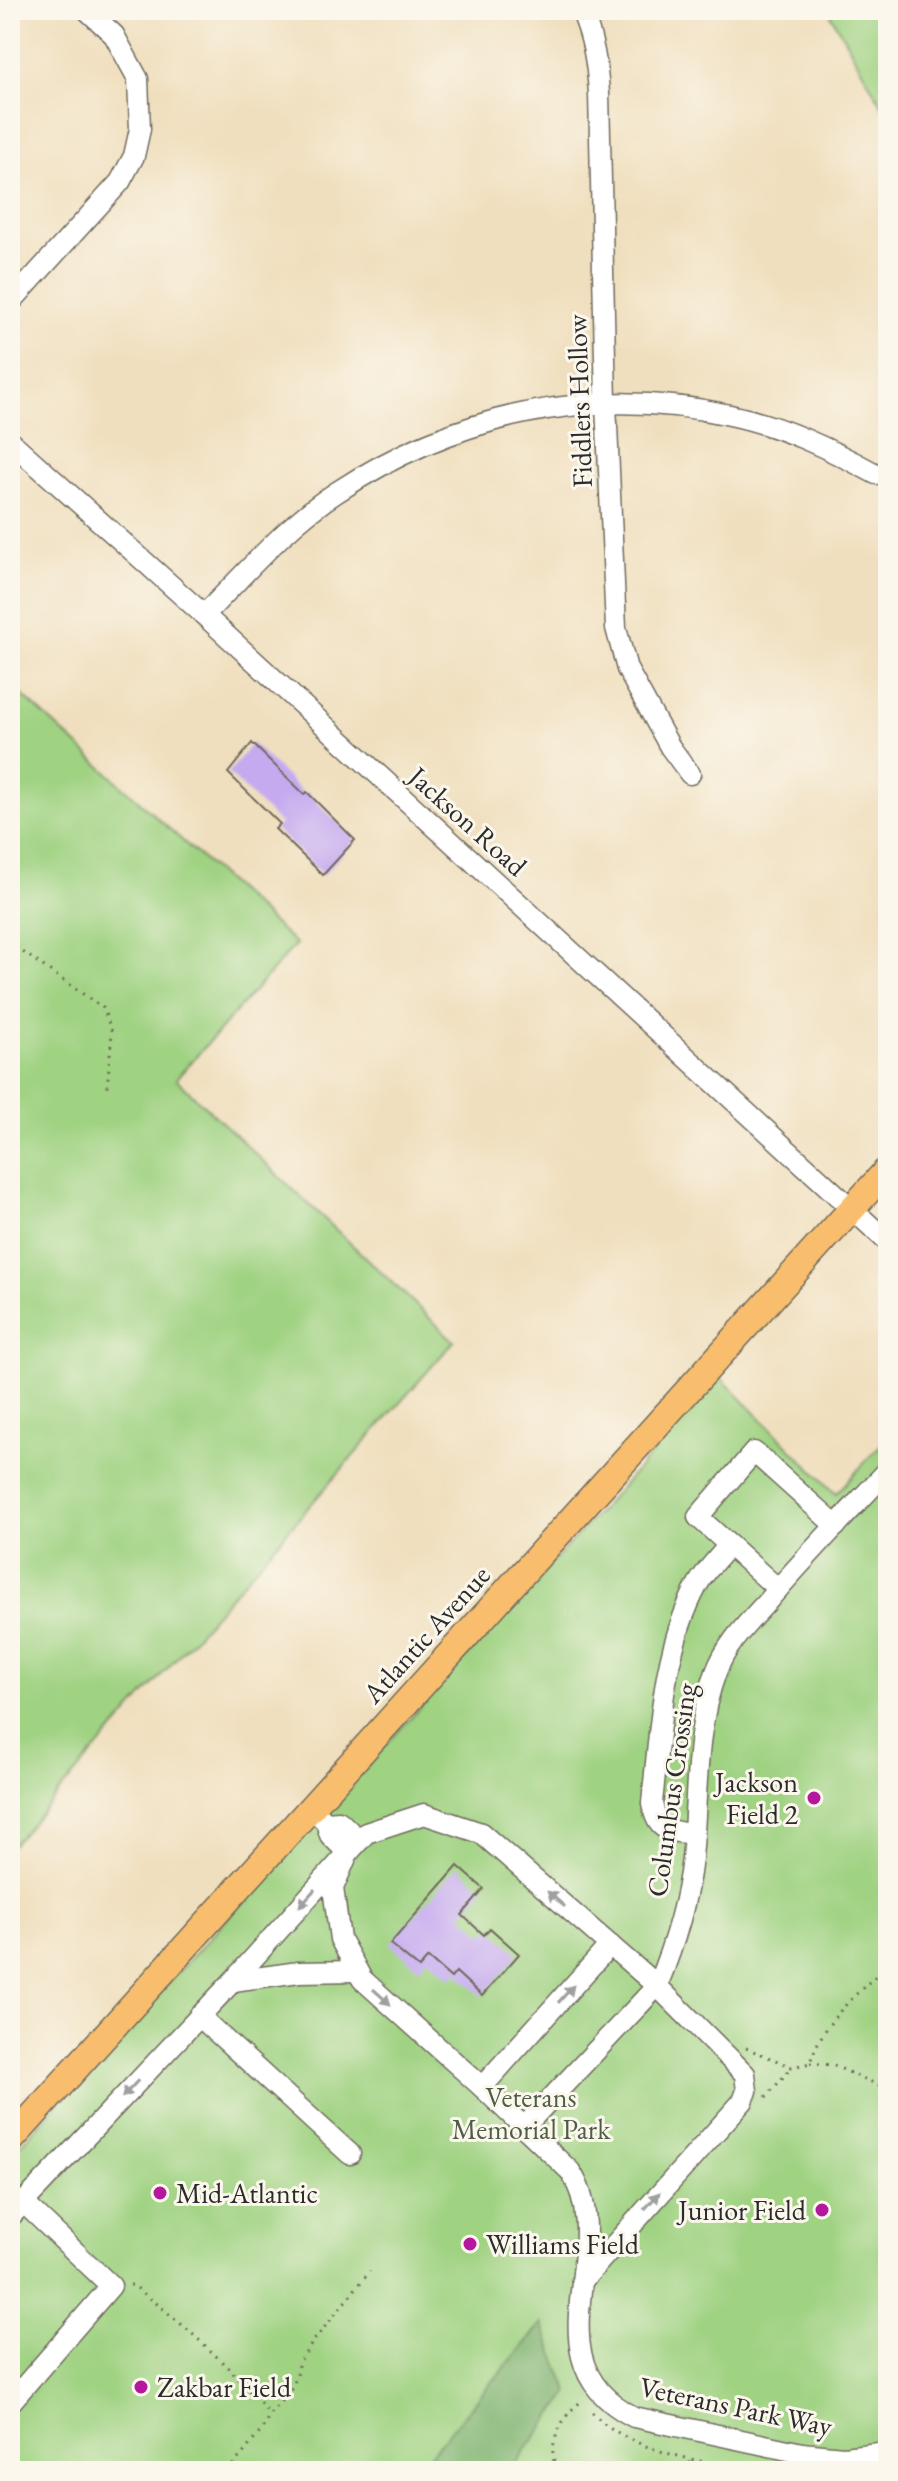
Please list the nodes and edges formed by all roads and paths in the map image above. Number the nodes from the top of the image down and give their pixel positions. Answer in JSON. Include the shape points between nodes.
{"nodes":[{"id":1,"x":87,"y":10,"type":"edge"},
{"id":2,"x":581,"y":10,"type":"edge"},
{"id":3,"x":10,"y":303,"type":"edge"},
{"id":4,"x":606,"y":403,"type":"junction"},
{"id":5,"x":10,"y":441,"type":"edge"},
{"id":6,"x":876,"y":474,"type":"dead end"},
{"id":7,"x":204,"y":615,"type":"junction"},
{"id":8,"x":690,"y":774,"type":"dead end"},
{"id":9,"x":10,"y":943,"type":"edge"},
{"id":10,"x":107,"y":1088,"type":"dead end"},
{"id":11,"x":888,"y":1169,"type":"edge"},
{"id":12,"x":852,"y":1209,"type":"junction"},
{"id":13,"x":888,"y":1242,"type":"edge"},
{"id":14,"x":888,"y":1470,"type":"edge"},
{"id":15,"x":836,"y":1526,"type":"junction"},
{"id":16,"x":729,"y":1545,"type":"junction"},
{"id":17,"x":778,"y":1589,"type":"junction"},
{"id":18,"x":319,"y":1815,"type":"junction"},
{"id":19,"x":694,"y":1834,"type":"junction"},
{"id":20,"x":354,"y":1847,"type":"junction"},
{"id":21,"x":610,"y":1945,"type":"junction"},
{"id":22,"x":888,"y":1965,"type":"edge"},
{"id":23,"x":357,"y":1971,"type":"junction"},
{"id":24,"x":233,"y":1981,"type":"junction"},
{"id":25,"x":657,"y":1986,"type":"junction"},
{"id":26,"x":199,"y":2016,"type":"junction"},
{"id":27,"x":737,"y":2044,"type":"dead end"},
{"id":28,"x":810,"y":2063,"type":"junction"},
{"id":29,"x":482,"y":2087,"type":"junction"},
{"id":30,"x":888,"y":2089,"type":"edge"},
{"id":31,"x":524,"y":2127,"type":"junction"},
{"id":32,"x":10,"y":2141,"type":"edge"},
{"id":33,"x":350,"y":2154,"type":"dead end"},
{"id":34,"x":17,"y":2210,"type":"edge"},
{"id":35,"x":370,"y":2271,"type":"dead end"},
{"id":36,"x":582,"y":2281,"type":"junction"},
{"id":37,"x":111,"y":2286,"type":"junction"},
{"id":38,"x":583,"y":2401,"type":"dead end"},
{"id":39,"x":10,"y":2403,"type":"edge"},
{"id":40,"x":270,"y":2414,"type":"junction"},
{"id":41,"x":888,"y":2452,"type":"edge"},
{"id":42,"x":554,"y":2461,"type":"dead end"},
{"id":43,"x":508,"y":2464,"type":"dead end"},
{"id":44,"x":227,"y":2471,"type":"edge"},
{"id":45,"x":495,"y":2471,"type":"edge"},
{"id":46,"x":687,"y":2471,"type":"edge"},
{"id":47,"x":747,"y":2471,"type":"edge"}],
"edges":[{"from":1,"to":3,"type":"street","via":[[114,35],[138,79],[140,129],[134,156],[120,182]]},
{"from":2,"to":4,"type":"street","name":"Fiddlers Hollow","via":[[596,59],[599,93]]},
{"from":4,"to":6,"type":"street","via":[[665,404],[733,415],[809,441]]},
{"from":4,"to":7,"type":"street","via":[[545,408],[478,424],[386,463],[335,493],[287,532]]},
{"from":4,"to":8,"type":"street","name":"Fiddlers Hollow","via":[[616,628],[627,669]]},
{"from":5,"to":7,"type":"street","name":"Jackson Road"},
{"from":7,"to":12,"type":"street","name":"Jackson Road"},
{"from":9,"to":10,"type":"path","via":[[103,1008],[112,1032]]},
{"from":11,"to":12,"type":"main road","name":"Atlantic Avenue"},
{"from":12,"to":13,"type":"street","name":"Jackson Road"},
{"from":12,"to":18,"type":"main road","name":"Atlantic Avenue"},
{"from":14,"to":15,"type":"street","name":"Columbus Crossing"},
{"from":15,"to":16,"type":"street","via":[[754,1452],[698,1517]]},
{"from":15,"to":17,"type":"street","name":"Columbus Crossing"},
{"from":16,"to":17,"type":"street"},
{"from":16,"to":19,"type":"street","via":[[699,1583],[687,1610],[663,1697],[655,1818],[662,1828]]},
{"from":17,"to":19,"type":"street","name":"Columbus Crossing","via":[[731,1643],[717,1670],[699,1752]]},
{"from":18,"to":20,"type":"street","via":[[330,1835]]},
{"from":18,"to":32,"type":"main road","name":"Atlantic Avenue"},
{"from":19,"to":25,"type":"street","name":"Columbus Crossing","via":[[676,1943]]},
{"from":21,"to":20,"type":"street","one_way":true,"via":[[481,1833],[424,1814],[366,1833]]},
{"from":20,"to":23,"type":"street","name":"Veterans Park Way","via":[[333,1888],[340,1939]]},
{"from":20,"to":24,"type":"street","one_way":true},
{"from":21,"to":25,"type":"street"},
{"from":29,"to":21,"type":"street","one_way":true},
{"from":22,"to":28,"type":"path","via":[[828,2025]]},
{"from":23,"to":24,"type":"street"},
{"from":23,"to":29,"type":"street","name":"Veterans Park Way","one_way":true},
{"from":24,"to":26,"type":"street"},
{"from":25,"to":31,"type":"street","name":"Columbus Crossing"},
{"from":36,"to":25,"type":"street","one_way":true,"via":[[747,2091],[745,2074],[735,2061]]},
{"from":26,"to":33,"type":"street"},
{"from":26,"to":34,"type":"street","one_way":true},
{"from":27,"to":28,"type":"path","via":[[792,2067]]},
{"from":28,"to":30,"type":"path","via":[[832,2065]]},
{"from":29,"to":31,"type":"street","name":"Veterans Park Way"},
{"from":31,"to":36,"type":"street","name":"Veterans Park Way","via":[[579,2185],[585,2241]]},
{"from":34,"to":37,"type":"street"},
{"from":35,"to":40,"type":"path","via":[[315,2339],[298,2364],[289,2392]]},
{"from":36,"to":41,"type":"street","name":"Veterans Park Way","via":[[581,2359],[590,2380],[616,2408],[634,2417],[802,2453],[843,2457]]},
{"from":37,"to":39,"type":"street"},
{"from":37,"to":40,"type":"path","via":[[133,2285],[160,2306],[212,2349]]},
{"from":38,"to":42,"type":"path","via":[[572,2408],[562,2427],[553,2446]]},
{"from":40,"to":44,"type":"path"},
{"from":43,"to":45,"type":"path"},
{"from":46,"to":47,"type":"path","via":[[691,2458]]}]}
